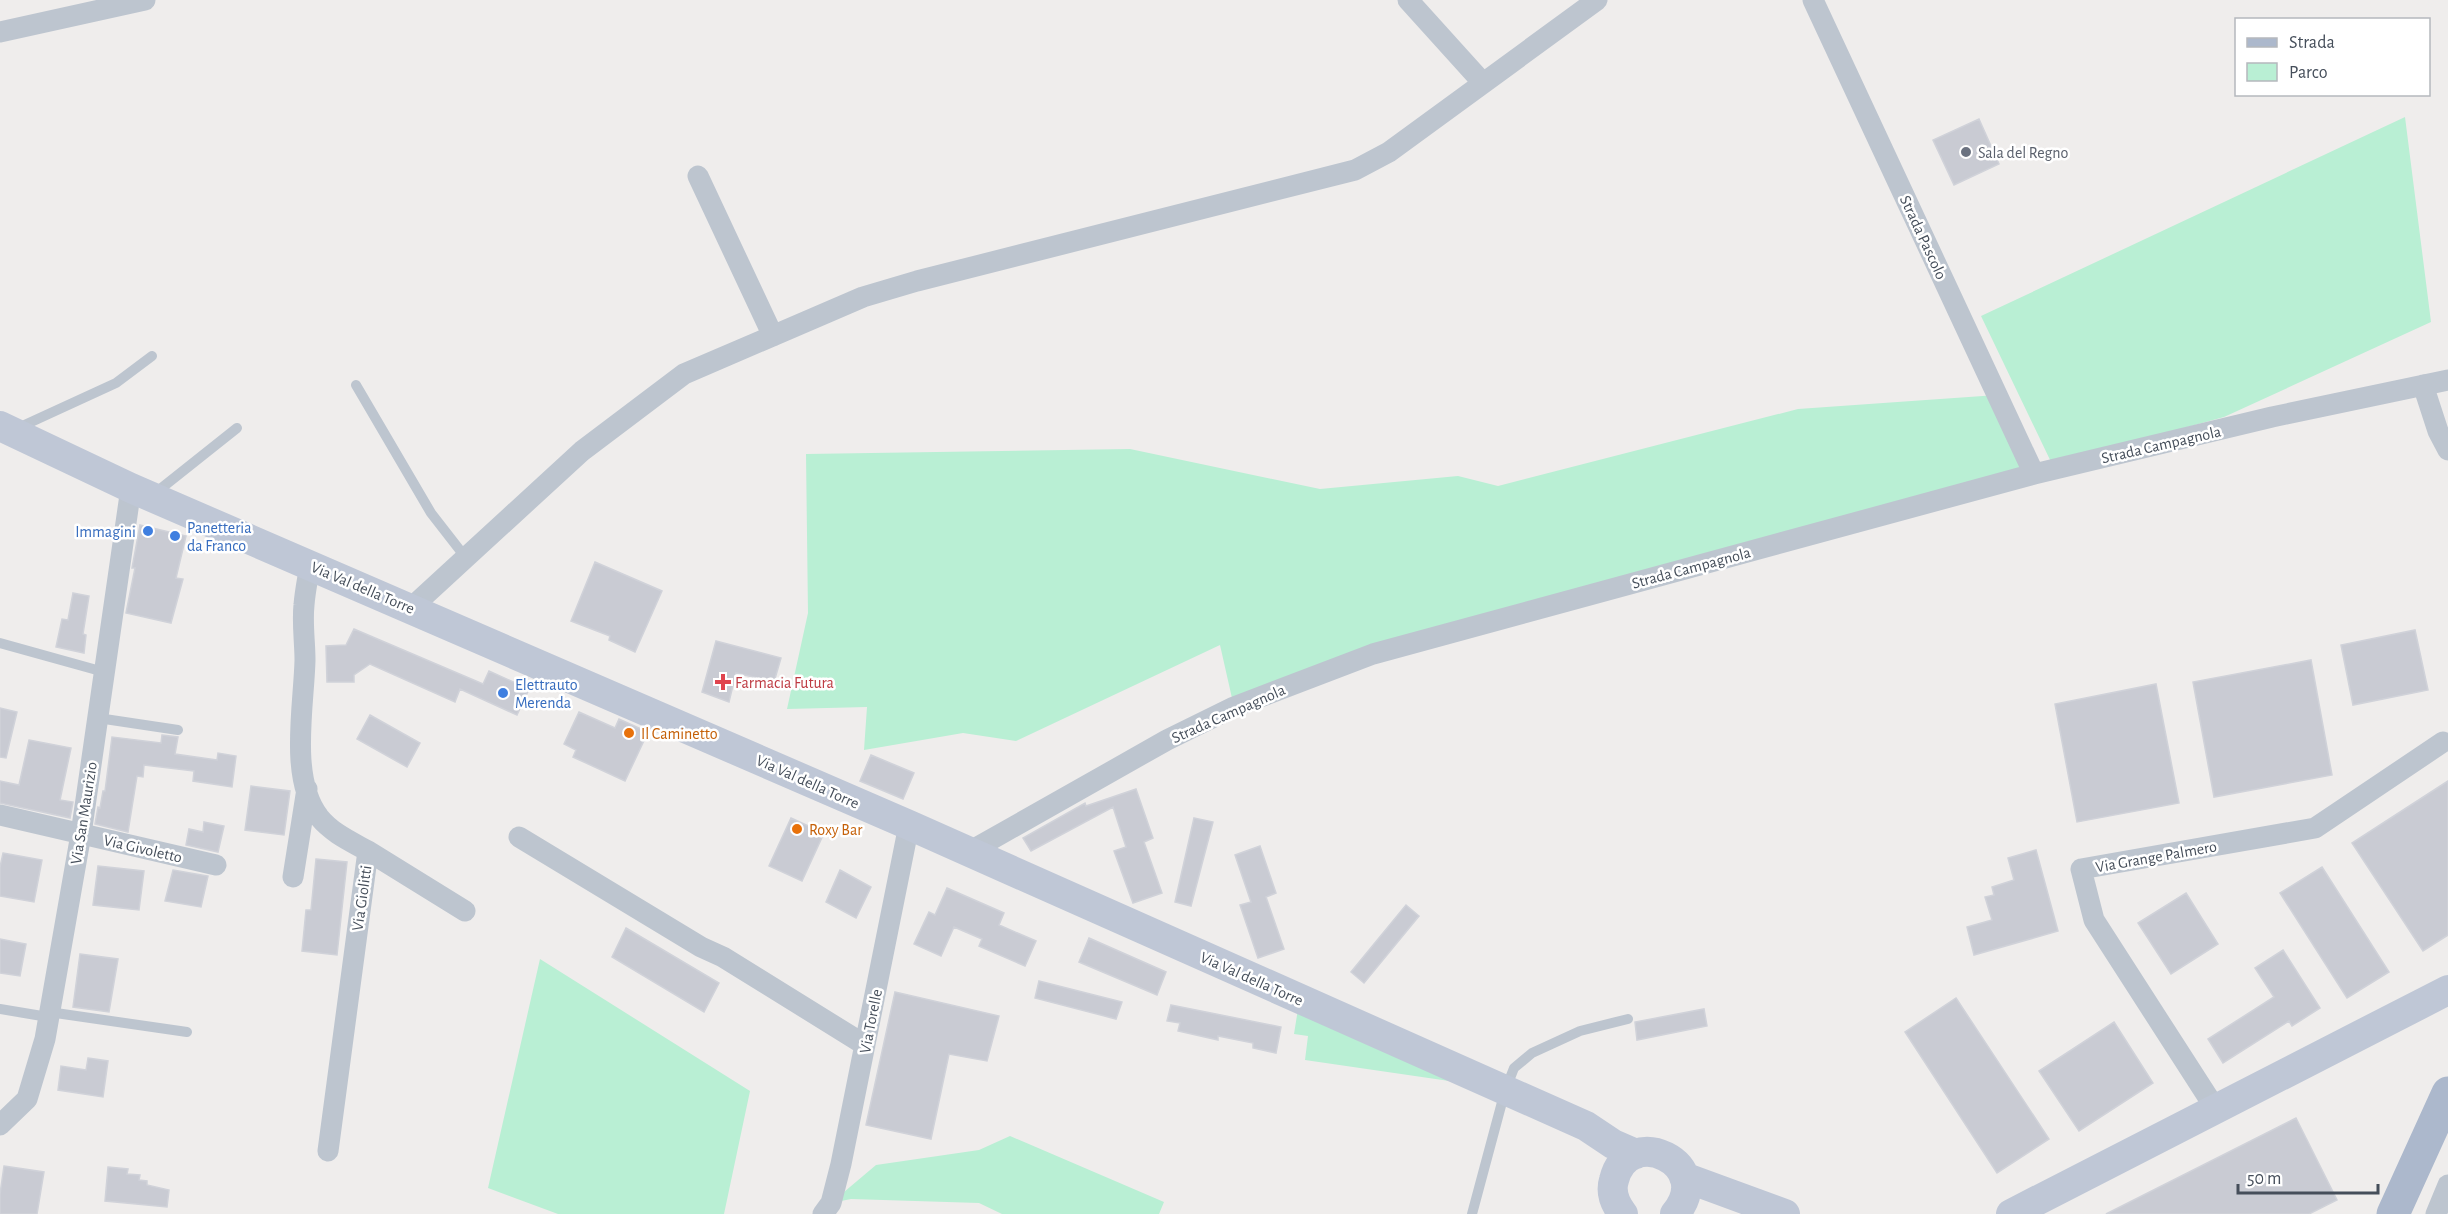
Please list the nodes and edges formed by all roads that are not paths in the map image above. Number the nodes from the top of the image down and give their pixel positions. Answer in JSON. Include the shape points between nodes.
{"nodes":[{"id":1,"x":145,"y":0,"type":"edge"},
{"id":2,"x":1408,"y":0,"type":"edge"},
{"id":3,"x":1597,"y":0,"type":"edge"},
{"id":4,"x":1813,"y":0,"type":"edge"},
{"id":5,"x":0,"y":32,"type":"edge"},
{"id":6,"x":1483,"y":83,"type":"junction"},
{"id":7,"x":698,"y":176,"type":"dead end"},
{"id":8,"x":773,"y":336,"type":"junction"},
{"id":9,"x":152,"y":356,"type":"dead end"},
{"id":10,"x":2448,"y":380,"type":"edge"},
{"id":11,"x":356,"y":385,"type":"dead end"},
{"id":12,"x":2423,"y":385,"type":"junction"},
{"id":13,"x":5,"y":428,"type":"edge"},
{"id":14,"x":237,"y":428,"type":"dead end"},
{"id":15,"x":2448,"y":450,"type":"edge"},
{"id":16,"x":2034,"y":474,"type":"junction"},
{"id":17,"x":141,"y":492,"type":"junction"},
{"id":18,"x":466,"y":558,"type":"junction"},
{"id":19,"x":309,"y":564,"type":"junction"},
{"id":20,"x":411,"y":608,"type":"junction"},
{"id":21,"x":0,"y":643,"type":"edge"},
{"id":22,"x":104,"y":672,"type":"junction"},
{"id":23,"x":98,"y":718,"type":"junction"},
{"id":24,"x":178,"y":730,"type":"dead end"},
{"id":25,"x":2443,"y":742,"type":"dead end"},
{"id":26,"x":307,"y":788,"type":"junction"},
{"id":27,"x":0,"y":816,"type":"edge"},
{"id":28,"x":909,"y":825,"type":"junction"},
{"id":29,"x":81,"y":834,"type":"junction"},
{"id":30,"x":519,"y":837,"type":"dead end"},
{"id":31,"x":368,"y":851,"type":"junction"},
{"id":32,"x":969,"y":852,"type":"junction"},
{"id":33,"x":216,"y":865,"type":"dead end"},
{"id":34,"x":293,"y":877,"type":"dead end"},
{"id":35,"x":465,"y":911,"type":"dead end"},
{"id":36,"x":2448,"y":990,"type":"edge"},
{"id":37,"x":0,"y":1009,"type":"edge"},
{"id":38,"x":49,"y":1015,"type":"junction"},
{"id":39,"x":1628,"y":1019,"type":"dead end"},
{"id":40,"x":187,"y":1032,"type":"dead end"},
{"id":41,"x":865,"y":1045,"type":"junction"},
{"id":42,"x":1505,"y":1091,"type":"junction"},
{"id":43,"x":2448,"y":1093,"type":"edge"},
{"id":44,"x":2215,"y":1108,"type":"junction"},
{"id":45,"x":0,"y":1125,"type":"edge"},
{"id":46,"x":328,"y":1152,"type":"dead end"},
{"id":47,"x":1621,"y":1157,"type":"junction"},
{"id":48,"x":1684,"y":1177,"type":"junction"},
{"id":49,"x":2448,"y":1185,"type":"edge"},
{"id":50,"x":1724,"y":1191,"type":"junction"},
{"id":51,"x":1678,"y":1210,"type":"edge"},
{"id":52,"x":823,"y":1214,"type":"edge"},
{"id":53,"x":1472,"y":1214,"type":"edge"},
{"id":54,"x":1623,"y":1214,"type":"edge"},
{"id":55,"x":1785,"y":1214,"type":"edge"},
{"id":56,"x":2011,"y":1214,"type":"edge"},
{"id":57,"x":2393,"y":1214,"type":"edge"},
{"id":58,"x":2436,"y":1214,"type":"edge"}],
"edges":[{"from":1,"to":5,"type":"street"},
{"from":2,"to":6,"type":"street"},
{"from":3,"to":6,"type":"street"},
{"from":4,"to":16,"type":"street","name":"Strada Pascolo"},
{"from":6,"to":8,"type":"street","via":[[1389,152],[1355,170],[917,281],[863,297]]},
{"from":7,"to":8,"type":"street"},
{"from":8,"to":18,"type":"street","via":[[684,374],[582,451]]},
{"from":9,"to":13,"type":"lane","via":[[116,383]]},
{"from":10,"to":12,"type":"street","name":"Strada Campagnola"},
{"from":11,"to":18,"type":"lane","via":[[431,513]]},
{"from":12,"to":15,"type":"street"},
{"from":12,"to":16,"type":"street","name":"Strada Campagnola"},
{"from":13,"to":17,"type":"street","name":"Via Val della Torre"},
{"from":14,"to":17,"type":"lane"},
{"from":16,"to":32,"type":"street","name":"Strada Campagnola","via":[[1373,654],[1234,707],[1167,740]]},
{"from":17,"to":19,"type":"street","name":"Via Val della Torre"},
{"from":17,"to":22,"type":"street","name":"Via San Maurizio"},
{"from":18,"to":20,"type":"street"},
{"from":19,"to":20,"type":"street","name":"Via Val della Torre"},
{"from":19,"to":26,"type":"street","name":"Via Giolitti","via":[[303,606],[305,661],[300,737]]},
{"from":20,"to":28,"type":"street","name":"Via Val della Torre"},
{"from":21,"to":22,"type":"lane"},
{"from":22,"to":23,"type":"street","name":"Via San Maurizio"},
{"from":23,"to":24,"type":"lane"},
{"from":23,"to":29,"type":"street","name":"Via San Maurizio"},
{"from":25,"to":44,"type":"street","name":"Via Grange Palmero","via":[[2315,828],[2081,869],[2094,920]]},
{"from":26,"to":31,"type":"street","name":"Via Giolitti","via":[[318,816],[332,831]]},
{"from":26,"to":34,"type":"street"},
{"from":27,"to":29,"type":"street","name":"Via Givoletto"},
{"from":28,"to":32,"type":"street","name":"Via Val della Torre"},
{"from":28,"to":41,"type":"street","name":"Via Torelle"},
{"from":29,"to":33,"type":"street","name":"Via Givoletto"},
{"from":29,"to":38,"type":"street","name":"Via San Maurizio"},
{"from":30,"to":41,"type":"street"},
{"from":31,"to":35,"type":"street"},
{"from":31,"to":46,"type":"street","name":"Via Giolitti"},
{"from":32,"to":42,"type":"street","name":"Via Val della Torre"},
{"from":36,"to":44,"type":"street"},
{"from":37,"to":38,"type":"lane"},
{"from":38,"to":40,"type":"lane"},
{"from":38,"to":45,"type":"street","name":"Via San Maurizio","via":[[27,1099]]},
{"from":39,"to":42,"type":"lane","via":[[1580,1031],[1532,1053],[1514,1068]]},
{"from":41,"to":52,"type":"street","name":"Via Torelle","via":[[841,1164],[831,1203]]},
{"from":42,"to":47,"type":"street","name":"Via Val della Torre","via":[[1586,1126]]},
{"from":42,"to":53,"type":"lane"},
{"from":43,"to":57,"type":"main road"},
{"from":44,"to":56,"type":"street"},
{"from":47,"to":48,"type":"street","via":[[1647,1151],[1659,1153],[1679,1166]]},
{"from":47,"to":54,"type":"street","via":[[1613,1196]]},
{"from":48,"to":50,"type":"street"},
{"from":48,"to":51,"type":"street","via":[[1685,1197]]},
{"from":49,"to":58,"type":"street"},
{"from":50,"to":51,"type":"street"},
{"from":50,"to":55,"type":"street"}]}
